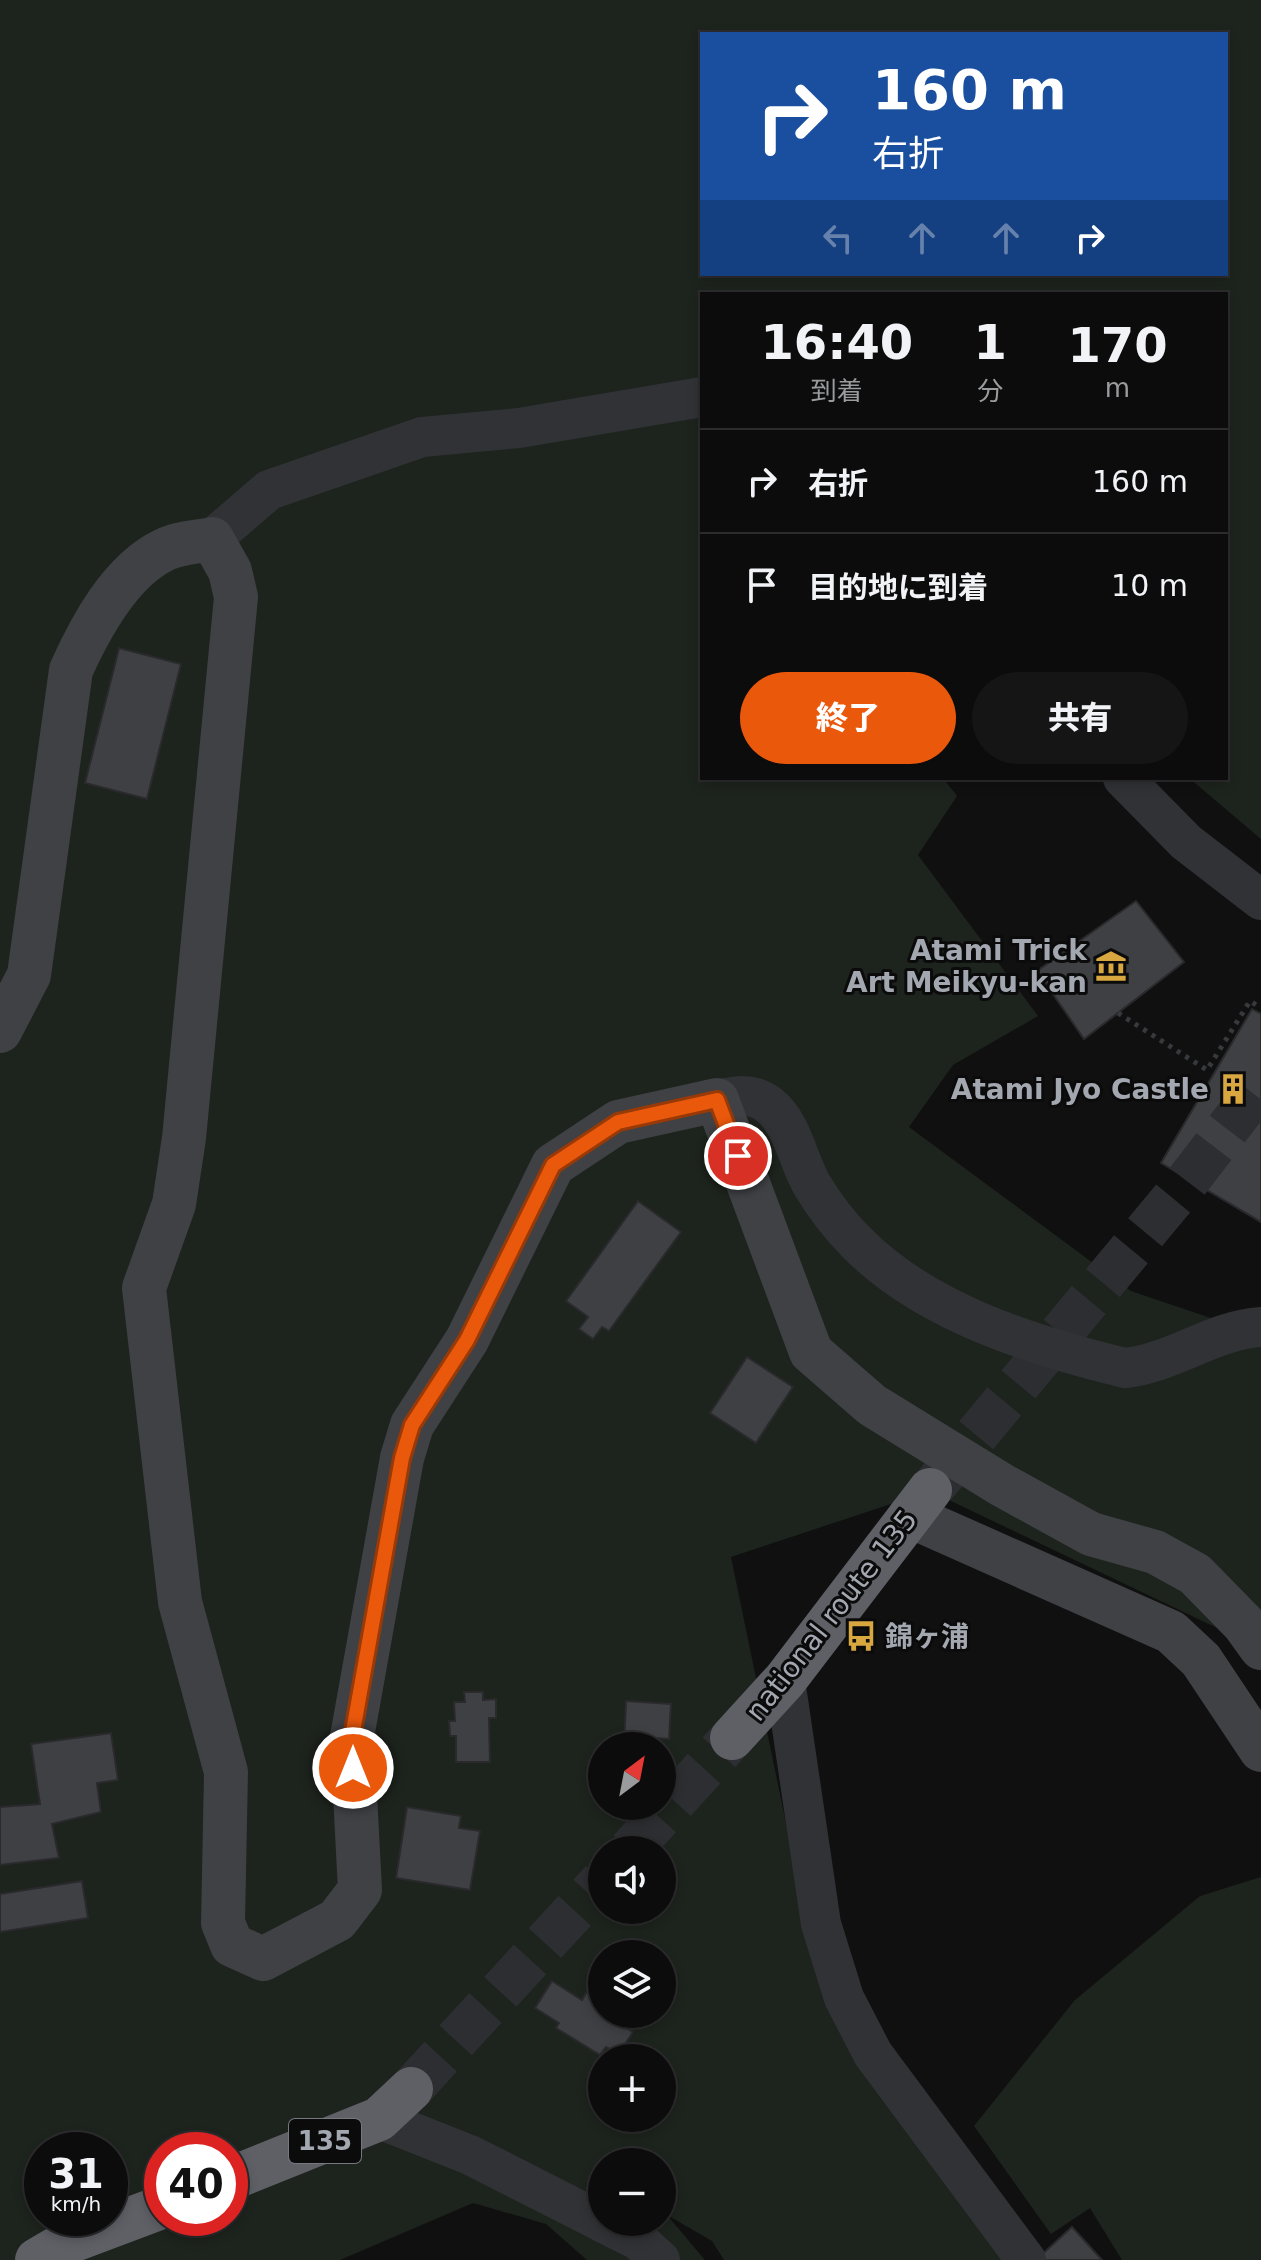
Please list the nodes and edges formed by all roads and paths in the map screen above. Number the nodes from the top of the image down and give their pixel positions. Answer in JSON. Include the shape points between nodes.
{"nodes":[{"id":1,"x":700,"y":397,"type":"edge"},
{"id":2,"x":212,"y":539,"type":"junction"},
{"id":3,"x":1125,"y":780,"type":"edge"},
{"id":4,"x":1261,"y":900,"type":"edge"},
{"id":5,"x":1261,"y":1008,"type":"edge"},
{"id":6,"x":1118,"y":1013,"type":"dead end"},
{"id":7,"x":0,"y":1031,"type":"edge"},
{"id":8,"x":717,"y":1100,"type":"junction"},
{"id":9,"x":1261,"y":1327,"type":"edge"},
{"id":10,"x":920,"y":1503,"type":"joint"},
{"id":11,"x":1261,"y":1648,"type":"edge"},
{"id":12,"x":785,"y":1680,"type":"junction"},
{"id":13,"x":732,"y":1738,"type":"tunnel mouth"},
{"id":14,"x":1261,"y":1750,"type":"edge"},
{"id":15,"x":411,"y":2089,"type":"tunnel mouth"},
{"id":16,"x":379,"y":2119,"type":"junction"},
{"id":17,"x":248,"y":2172,"type":"edge"},
{"id":18,"x":144,"y":2214,"type":"edge"},
{"id":19,"x":588,"y":2215,"type":"edge"},
{"id":20,"x":630,"y":2236,"type":"edge"},
{"id":21,"x":37,"y":2260,"type":"edge"},
{"id":22,"x":660,"y":2260,"type":"edge"},
{"id":23,"x":1026,"y":2260,"type":"edge"}],
"edges":[{"from":1,"to":2,"type":"street","via":[[519,428],[422,437],[269,490]]},
{"from":2,"to":7,"type":"street","via":[[164,550],[126,580],[89,629],[71,670],[29,975]]},
{"from":2,"to":8,"type":"street","via":[[230,571],[236,597],[184,1138],[174,1204],[144,1288],[180,1602],[226,1772],[223,1923],[232,1945],[263,1959],[337,1920],[360,1890],[352,1737],[402,1458],[412,1425],[467,1340],[542,1183],[553,1165],[618,1122]]},
{"from":3,"to":4,"type":"street","via":[[1186,842]]},
{"from":5,"to":6,"type":"path","via":[[1250,1001],[1207,1070]]},
{"from":8,"to":9,"type":"street","via":[[743,1095],[771,1106],[783,1120],[812,1184],[858,1244],[942,1307],[1125,1368]]},
{"from":8,"to":11,"type":"street","via":[[811,1352],[872,1405],[1014,1492],[1091,1534],[1155,1552],[1195,1574]]},
{"from":10,"to":12,"type":"highway","name":"national route 135"},
{"from":10,"to":14,"type":"street","via":[[1171,1632],[1201,1660]]},
{"from":12,"to":13,"type":"highway","name":"national route 135"},
{"from":12,"to":23,"type":"street","via":[[821,1924],[844,1998],[873,2054]]},
{"from":15,"to":16,"type":"highway","number":"135"},
{"from":16,"to":17,"type":"highway","number":"135"},
{"from":16,"to":19,"type":"street","via":[[470,2155]]},
{"from":18,"to":21,"type":"highway","via":[[66,2243]]},
{"from":20,"to":22,"type":"street"}]}
